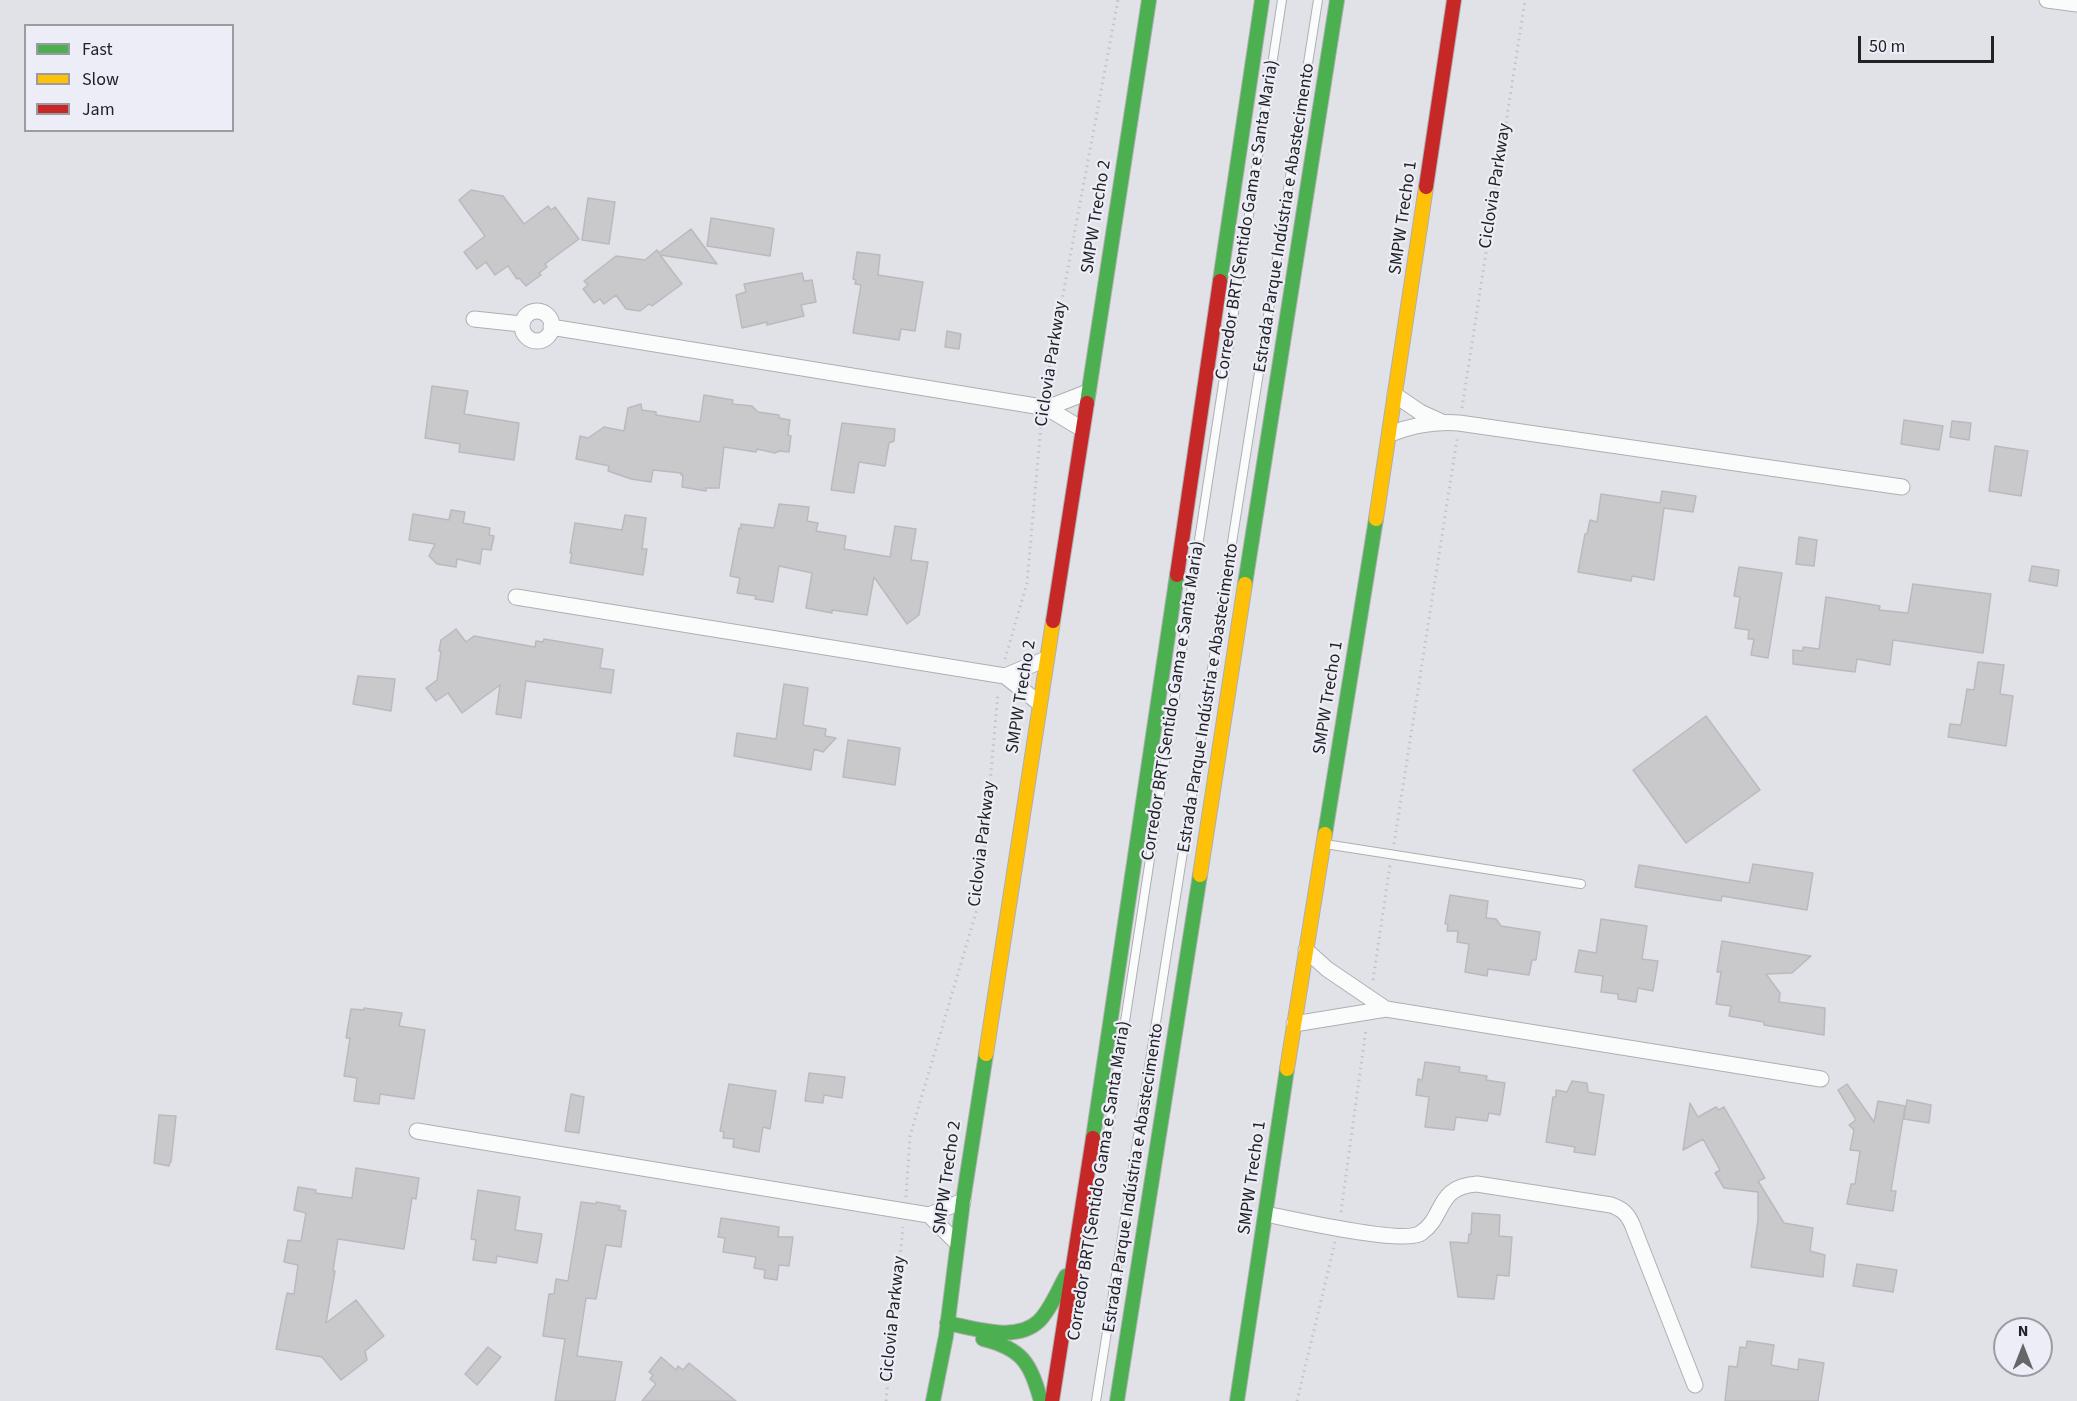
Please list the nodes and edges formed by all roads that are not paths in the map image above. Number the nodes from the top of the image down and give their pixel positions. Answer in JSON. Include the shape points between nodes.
{"nodes":[{"id":1,"x":1149,"y":0,"type":"edge"},
{"id":2,"x":1262,"y":0,"type":"edge"},
{"id":3,"x":1282,"y":0,"type":"edge"},
{"id":4,"x":1318,"y":0,"type":"edge"},
{"id":5,"x":1337,"y":0,"type":"edge"},
{"id":6,"x":1454,"y":0,"type":"edge"},
{"id":7,"x":2047,"y":0,"type":"edge"},
{"id":8,"x":2077,"y":4,"type":"edge"},
{"id":9,"x":474,"y":319,"type":"dead end"},
{"id":10,"x":1088,"y":392,"type":"junction"},
{"id":11,"x":1395,"y":395,"type":"junction"},
{"id":12,"x":1045,"y":408,"type":"junction"},
{"id":13,"x":1442,"y":422,"type":"junction"},
{"id":14,"x":1082,"y":429,"type":"junction"},
{"id":15,"x":1390,"y":434,"type":"junction"},
{"id":16,"x":1902,"y":487,"type":"dead end"},
{"id":17,"x":516,"y":597,"type":"dead end"},
{"id":18,"x":1046,"y":659,"type":"junction"},
{"id":19,"x":1003,"y":675,"type":"junction"},
{"id":20,"x":1039,"y":704,"type":"junction"},
{"id":21,"x":1323,"y":844,"type":"junction"},
{"id":22,"x":1581,"y":884,"type":"dead end"},
{"id":23,"x":1306,"y":950,"type":"junction"},
{"id":24,"x":1369,"y":1005,"type":"junction"},
{"id":25,"x":1294,"y":1024,"type":"junction"},
{"id":26,"x":1821,"y":1079,"type":"dead end"},
{"id":27,"x":417,"y":1131,"type":"dead end"},
{"id":28,"x":1102,"y":1166,"type":"dead end"},
{"id":29,"x":963,"y":1201,"type":"junction"},
{"id":30,"x":1266,"y":1214,"type":"junction"},
{"id":31,"x":929,"y":1215,"type":"junction"},
{"id":32,"x":957,"y":1243,"type":"junction"},
{"id":33,"x":1075,"y":1259,"type":"junction"},
{"id":34,"x":946,"y":1329,"type":"junction"},
{"id":35,"x":1695,"y":1385,"type":"dead end"},
{"id":36,"x":933,"y":1401,"type":"edge"},
{"id":37,"x":1041,"y":1401,"type":"edge"},
{"id":38,"x":1052,"y":1401,"type":"edge"},
{"id":39,"x":1096,"y":1401,"type":"edge"},
{"id":40,"x":1117,"y":1401,"type":"edge"},
{"id":41,"x":1237,"y":1401,"type":"edge"}],
"edges":[{"from":1,"to":10,"type":"main road","name":"SMPW Trecho 2"},
{"from":2,"to":33,"type":"main road"},
{"from":3,"to":28,"type":"lane","name":"Corredor BRT(Sentido Gama e Santa Maria)"},
{"from":4,"to":39,"type":"lane"},
{"from":5,"to":40,"type":"main road","name":"Estrada Parque Indústria e Abastecimento"},
{"from":6,"to":11,"type":"main road","name":"SMPW Trecho 1"},
{"from":7,"to":8,"type":"street"},
{"from":9,"to":12,"type":"street","via":[[521,324],[528,313],[535,311],[547,315],[551,327]]},
{"from":10,"to":12,"type":"street"},
{"from":10,"to":14,"type":"main road","name":"SMPW Trecho 2"},
{"from":11,"to":13,"type":"street"},
{"from":11,"to":15,"type":"main road","name":"SMPW Trecho 1"},
{"from":12,"to":14,"type":"street"},
{"from":13,"to":15,"type":"street","via":[[1406,427]]},
{"from":13,"to":16,"type":"street"},
{"from":14,"to":18,"type":"main road","name":"SMPW Trecho 2"},
{"from":15,"to":21,"type":"main road","name":"SMPW Trecho 1"},
{"from":17,"to":19,"type":"street"},
{"from":18,"to":19,"type":"street"},
{"from":18,"to":20,"type":"main road","name":"SMPW Trecho 2"},
{"from":19,"to":20,"type":"street"},
{"from":20,"to":29,"type":"main road","name":"SMPW Trecho 2"},
{"from":21,"to":22,"type":"lane"},
{"from":21,"to":23,"type":"main road","name":"SMPW Trecho 1"},
{"from":23,"to":24,"type":"street"},
{"from":23,"to":25,"type":"main road","name":"SMPW Trecho 1"},
{"from":24,"to":25,"type":"street"},
{"from":24,"to":26,"type":"street"},
{"from":25,"to":30,"type":"main road","name":"SMPW Trecho 1"},
{"from":27,"to":31,"type":"street"},
{"from":29,"to":31,"type":"street"},
{"from":29,"to":32,"type":"main road","name":"SMPW Trecho 2"},
{"from":30,"to":35,"type":"street","via":[[1386,1235],[1416,1235],[1426,1228],[1445,1199],[1464,1185],[1611,1205],[1627,1214],[1632,1224]]},
{"from":30,"to":41,"type":"main road","name":"SMPW Trecho 1"},
{"from":31,"to":32,"type":"street"},
{"from":32,"to":34,"type":"main road","name":"SMPW Trecho 2"},
{"from":33,"to":34,"type":"main road","via":[[1047,1311],[1029,1329]]},
{"from":33,"to":38,"type":"main road"},
{"from":34,"to":36,"type":"main road","name":"SMPW Trecho 2"},
{"from":34,"to":37,"type":"main road","via":[[1018,1351],[1029,1366]]}]}
